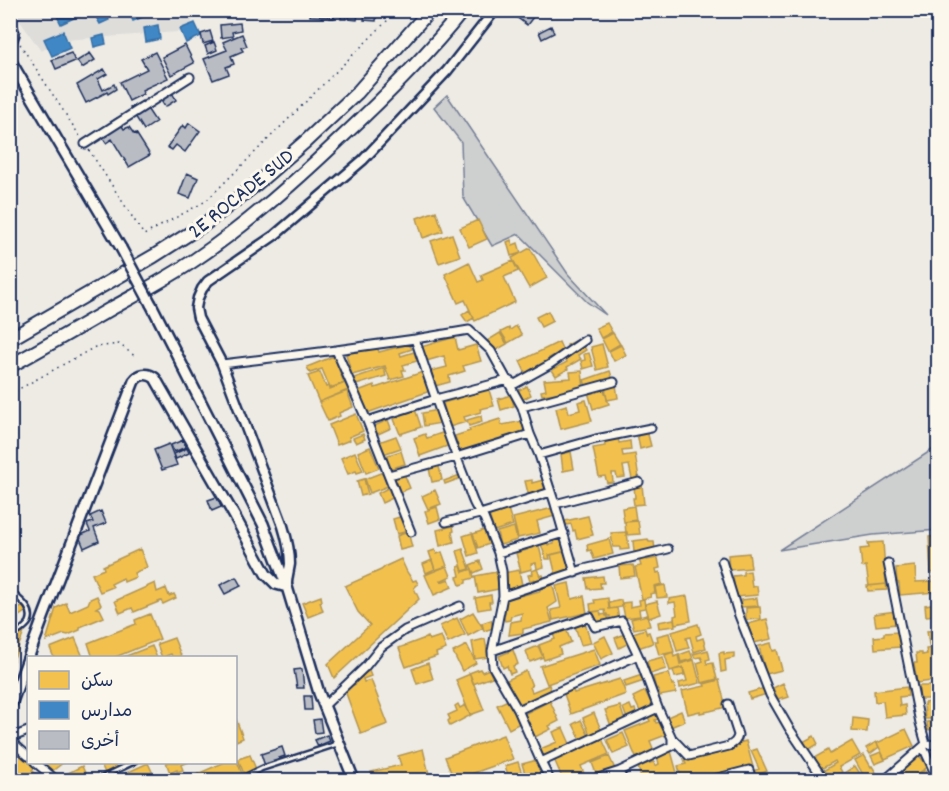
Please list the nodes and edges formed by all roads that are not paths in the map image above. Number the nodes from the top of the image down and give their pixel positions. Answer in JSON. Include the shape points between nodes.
{"nodes":[{"id":1,"x":430,"y":10,"type":"edge"},
{"id":2,"x":463,"y":10,"type":"edge"},
{"id":3,"x":495,"y":10,"type":"edge"},
{"id":4,"x":10,"y":23,"type":"edge"},
{"id":5,"x":10,"y":44,"type":"edge"},
{"id":6,"x":10,"y":60,"type":"edge"},
{"id":7,"x":190,"y":77,"type":"dead end"},
{"id":8,"x":85,"y":144,"type":"road end"},
{"id":9,"x":10,"y":339,"type":"edge"},
{"id":10,"x":415,"y":339,"type":"junction"},
{"id":11,"x":585,"y":340,"type":"dead end"},
{"id":12,"x":336,"y":350,"type":"junction"},
{"id":13,"x":222,"y":364,"type":"junction"},
{"id":14,"x":10,"y":366,"type":"edge"},
{"id":15,"x":508,"y":380,"type":"junction"},
{"id":16,"x":614,"y":382,"type":"dead end"},
{"id":17,"x":436,"y":399,"type":"junction"},
{"id":18,"x":522,"y":407,"type":"junction"},
{"id":19,"x":367,"y":422,"type":"junction"},
{"id":20,"x":651,"y":428,"type":"dead end"},
{"id":21,"x":530,"y":434,"type":"junction"},
{"id":22,"x":539,"y":455,"type":"junction"},
{"id":23,"x":456,"y":457,"type":"junction"},
{"id":24,"x":389,"y":475,"type":"junction"},
{"id":25,"x":639,"y":482,"type":"dead end"},
{"id":26,"x":551,"y":492,"type":"junction"},
{"id":27,"x":555,"y":504,"type":"junction"},
{"id":28,"x":480,"y":514,"type":"junction"},
{"id":29,"x":446,"y":522,"type":"dead end"},
{"id":30,"x":411,"y":532,"type":"dead end"},
{"id":31,"x":564,"y":533,"type":"junction"},
{"id":32,"x":668,"y":549,"type":"dead end"},
{"id":33,"x":498,"y":553,"type":"junction"},
{"id":34,"x":722,"y":561,"type":"dead end"},
{"id":35,"x":888,"y":563,"type":"dead end"},
{"id":36,"x":575,"y":573,"type":"junction"},
{"id":37,"x":287,"y":587,"type":"junction"},
{"id":38,"x":10,"y":591,"type":"edge"},
{"id":39,"x":503,"y":596,"type":"junction"},
{"id":40,"x":460,"y":606,"type":"dead end"},
{"id":41,"x":10,"y":638,"type":"edge"},
{"id":42,"x":492,"y":651,"type":"junction"},
{"id":43,"x":638,"y":655,"type":"junction"},
{"id":44,"x":29,"y":656,"type":"edge"},
{"id":45,"x":27,"y":661,"type":"edge"},
{"id":46,"x":728,"y":704,"type":"dead end"},
{"id":47,"x":324,"y":706,"type":"junction"},
{"id":48,"x":10,"y":707,"type":"edge"},
{"id":49,"x":658,"y":708,"type":"junction"},
{"id":50,"x":518,"y":710,"type":"junction"},
{"id":51,"x":27,"y":731,"type":"edge"},
{"id":52,"x":672,"y":738,"type":"junction"},
{"id":53,"x":10,"y":739,"type":"edge"},
{"id":54,"x":339,"y":743,"type":"junction"},
{"id":55,"x":925,"y":745,"type":"junction"},
{"id":56,"x":939,"y":745,"type":"edge"},
{"id":57,"x":27,"y":755,"type":"edge"},
{"id":58,"x":541,"y":762,"type":"junction"},
{"id":59,"x":37,"y":764,"type":"edge"},
{"id":60,"x":130,"y":764,"type":"edge"},
{"id":61,"x":620,"y":771,"type":"junction"},
{"id":62,"x":56,"y":780,"type":"edge"},
{"id":63,"x":97,"y":780,"type":"edge"},
{"id":64,"x":238,"y":780,"type":"edge"},
{"id":65,"x":354,"y":780,"type":"edge"},
{"id":66,"x":550,"y":780,"type":"edge"},
{"id":67,"x":592,"y":780,"type":"edge"},
{"id":68,"x":622,"y":780,"type":"edge"},
{"id":69,"x":710,"y":780,"type":"edge"},
{"id":70,"x":752,"y":780,"type":"edge"},
{"id":71,"x":824,"y":780,"type":"edge"},
{"id":72,"x":885,"y":780,"type":"edge"},
{"id":73,"x":939,"y":780,"type":"edge"}],
"edges":[{"from":1,"to":9,"type":"highway","name":"2E ROCADE SUD","via":[[357,93],[246,192],[154,256]]},
{"from":2,"to":14,"type":"highway","name":"2E ROCADE SUD","via":[[375,107],[266,207],[157,284]]},
{"from":3,"to":13,"type":"street","via":[[447,71],[363,160],[275,235],[208,281],[196,308]]},
{"from":4,"to":5,"type":"main road","via":[[14,34]]},
{"from":6,"to":37,"type":"main road","bridge":true,"via":[[151,304],[263,524]]},
{"from":7,"to":8,"type":"street"},
{"from":10,"to":12,"type":"street"},
{"from":10,"to":15,"type":"street","via":[[469,330],[491,351]]},
{"from":10,"to":17,"type":"street"},
{"from":11,"to":15,"type":"street","via":[[515,384]]},
{"from":12,"to":13,"type":"street"},
{"from":12,"to":19,"type":"street"},
{"from":13,"to":37,"type":"street","via":[[290,548]]},
{"from":15,"to":17,"type":"street"},
{"from":15,"to":18,"type":"street"},
{"from":16,"to":18,"type":"street"},
{"from":17,"to":19,"type":"street"},
{"from":17,"to":23,"type":"street"},
{"from":18,"to":21,"type":"street"},
{"from":19,"to":24,"type":"street"},
{"from":20,"to":22,"type":"street"},
{"from":21,"to":22,"type":"street"},
{"from":21,"to":23,"type":"street"},
{"from":22,"to":26,"type":"street"},
{"from":23,"to":24,"type":"street"},
{"from":23,"to":28,"type":"street"},
{"from":24,"to":30,"type":"street"},
{"from":25,"to":27,"type":"street"},
{"from":26,"to":27,"type":"street"},
{"from":26,"to":28,"type":"street"},
{"from":27,"to":31,"type":"street"},
{"from":28,"to":29,"type":"street"},
{"from":28,"to":33,"type":"street"},
{"from":31,"to":33,"type":"street"},
{"from":31,"to":36,"type":"street"},
{"from":32,"to":36,"type":"street"},
{"from":33,"to":39,"type":"street"},
{"from":34,"to":71,"type":"street","via":[[770,695]]},
{"from":35,"to":55,"type":"street"},
{"from":36,"to":39,"type":"street"},
{"from":37,"to":44,"type":"main road","via":[[276,584],[266,574],[155,378],[140,375],[134,381]]},
{"from":37,"to":47,"type":"main road"},
{"from":38,"to":41,"type":"lane","via":[[27,606],[30,619]]},
{"from":39,"to":42,"type":"street"},
{"from":40,"to":47,"type":"street","via":[[405,630],[381,647],[365,668]]},
{"from":42,"to":43,"type":"street","via":[[590,617],[595,627],[622,621]]},
{"from":42,"to":50,"type":"street","via":[[493,667]]},
{"from":43,"to":49,"type":"street"},
{"from":43,"to":50,"type":"street"},
{"from":45,"to":48,"type":"main road"},
{"from":46,"to":52,"type":"street","via":[[738,735],[734,744],[689,756]]},
{"from":47,"to":54,"type":"main road"},
{"from":49,"to":52,"type":"street"},
{"from":49,"to":58,"type":"street"},
{"from":50,"to":58,"type":"street"},
{"from":51,"to":53,"type":"street"},
{"from":52,"to":61,"type":"street","via":[[672,746]]},
{"from":53,"to":57,"type":"street"},
{"from":54,"to":64,"type":"lane"},
{"from":54,"to":65,"type":"main road"},
{"from":55,"to":56,"type":"street"},
{"from":55,"to":72,"type":"street"},
{"from":55,"to":73,"type":"street"},
{"from":58,"to":66,"type":"street"},
{"from":59,"to":62,"type":"street"},
{"from":60,"to":63,"type":"lane"},
{"from":61,"to":67,"type":"street"},
{"from":61,"to":68,"type":"street"},
{"from":69,"to":70,"type":"street","via":[[749,770]]}]}
